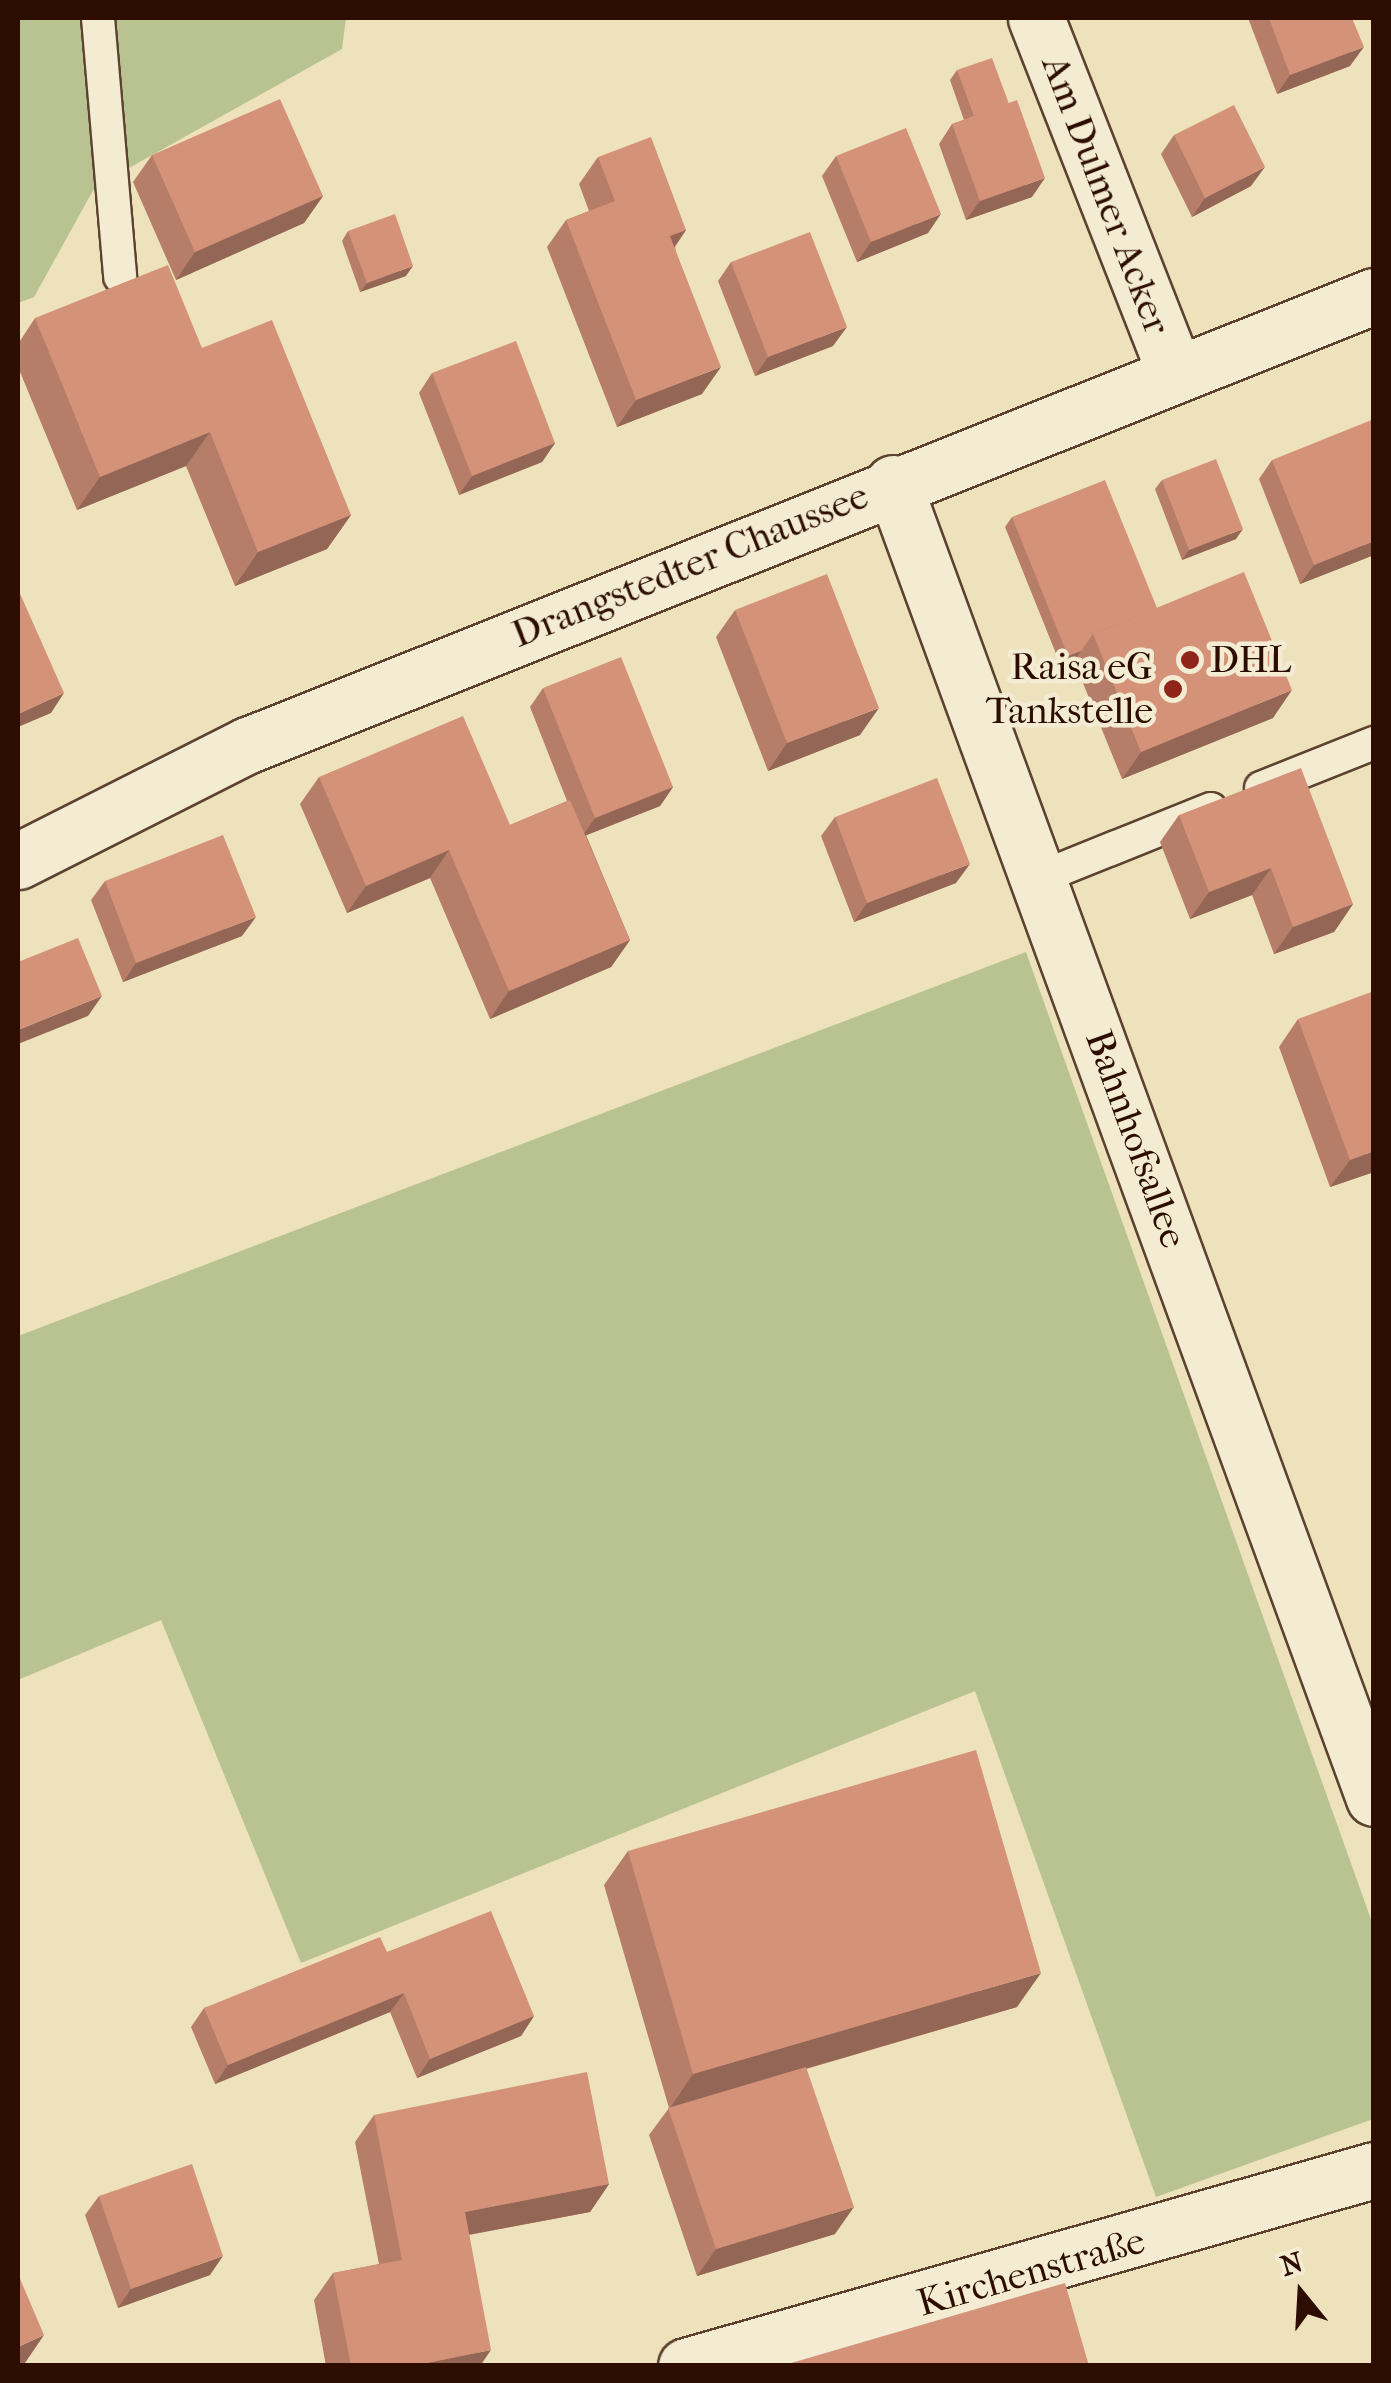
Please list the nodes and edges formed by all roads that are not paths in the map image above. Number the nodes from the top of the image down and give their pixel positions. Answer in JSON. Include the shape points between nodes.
{"nodes":[{"id":1,"x":98,"y":18,"type":"edge"},
{"id":2,"x":1036,"y":18,"type":"edge"},
{"id":3,"x":120,"y":277,"type":"dead end"},
{"id":4,"x":1374,"y":296,"type":"edge"},
{"id":5,"x":1176,"y":373,"type":"junction"},
{"id":6,"x":893,"y":483,"type":"junction"},
{"id":7,"x":1374,"y":743,"type":"edge"},
{"id":8,"x":18,"y":861,"type":"edge"},
{"id":9,"x":1039,"y":878,"type":"junction"},
{"id":10,"x":1374,"y":1798,"type":"edge"},
{"id":11,"x":1374,"y":2170,"type":"edge"},
{"id":12,"x":686,"y":2366,"type":"edge"}],
"edges":[{"from":1,"to":3,"type":"lane"},
{"from":2,"to":5,"type":"street","name":"Am Dulmer Acker"},
{"from":4,"to":5,"type":"street","name":"Drangstedter Chaussee"},
{"from":5,"to":6,"type":"street","name":"Drangstedter Chaussee"},
{"from":6,"to":8,"type":"street","name":"Drangstedter Chaussee","via":[[248,745]]},
{"from":6,"to":9,"type":"street","name":"Bahnhofsallee"},
{"from":7,"to":9,"type":"lane"},
{"from":9,"to":10,"type":"street","name":"Bahnhofsallee"},
{"from":11,"to":12,"type":"street","name":"Kirchenstraße"}]}
